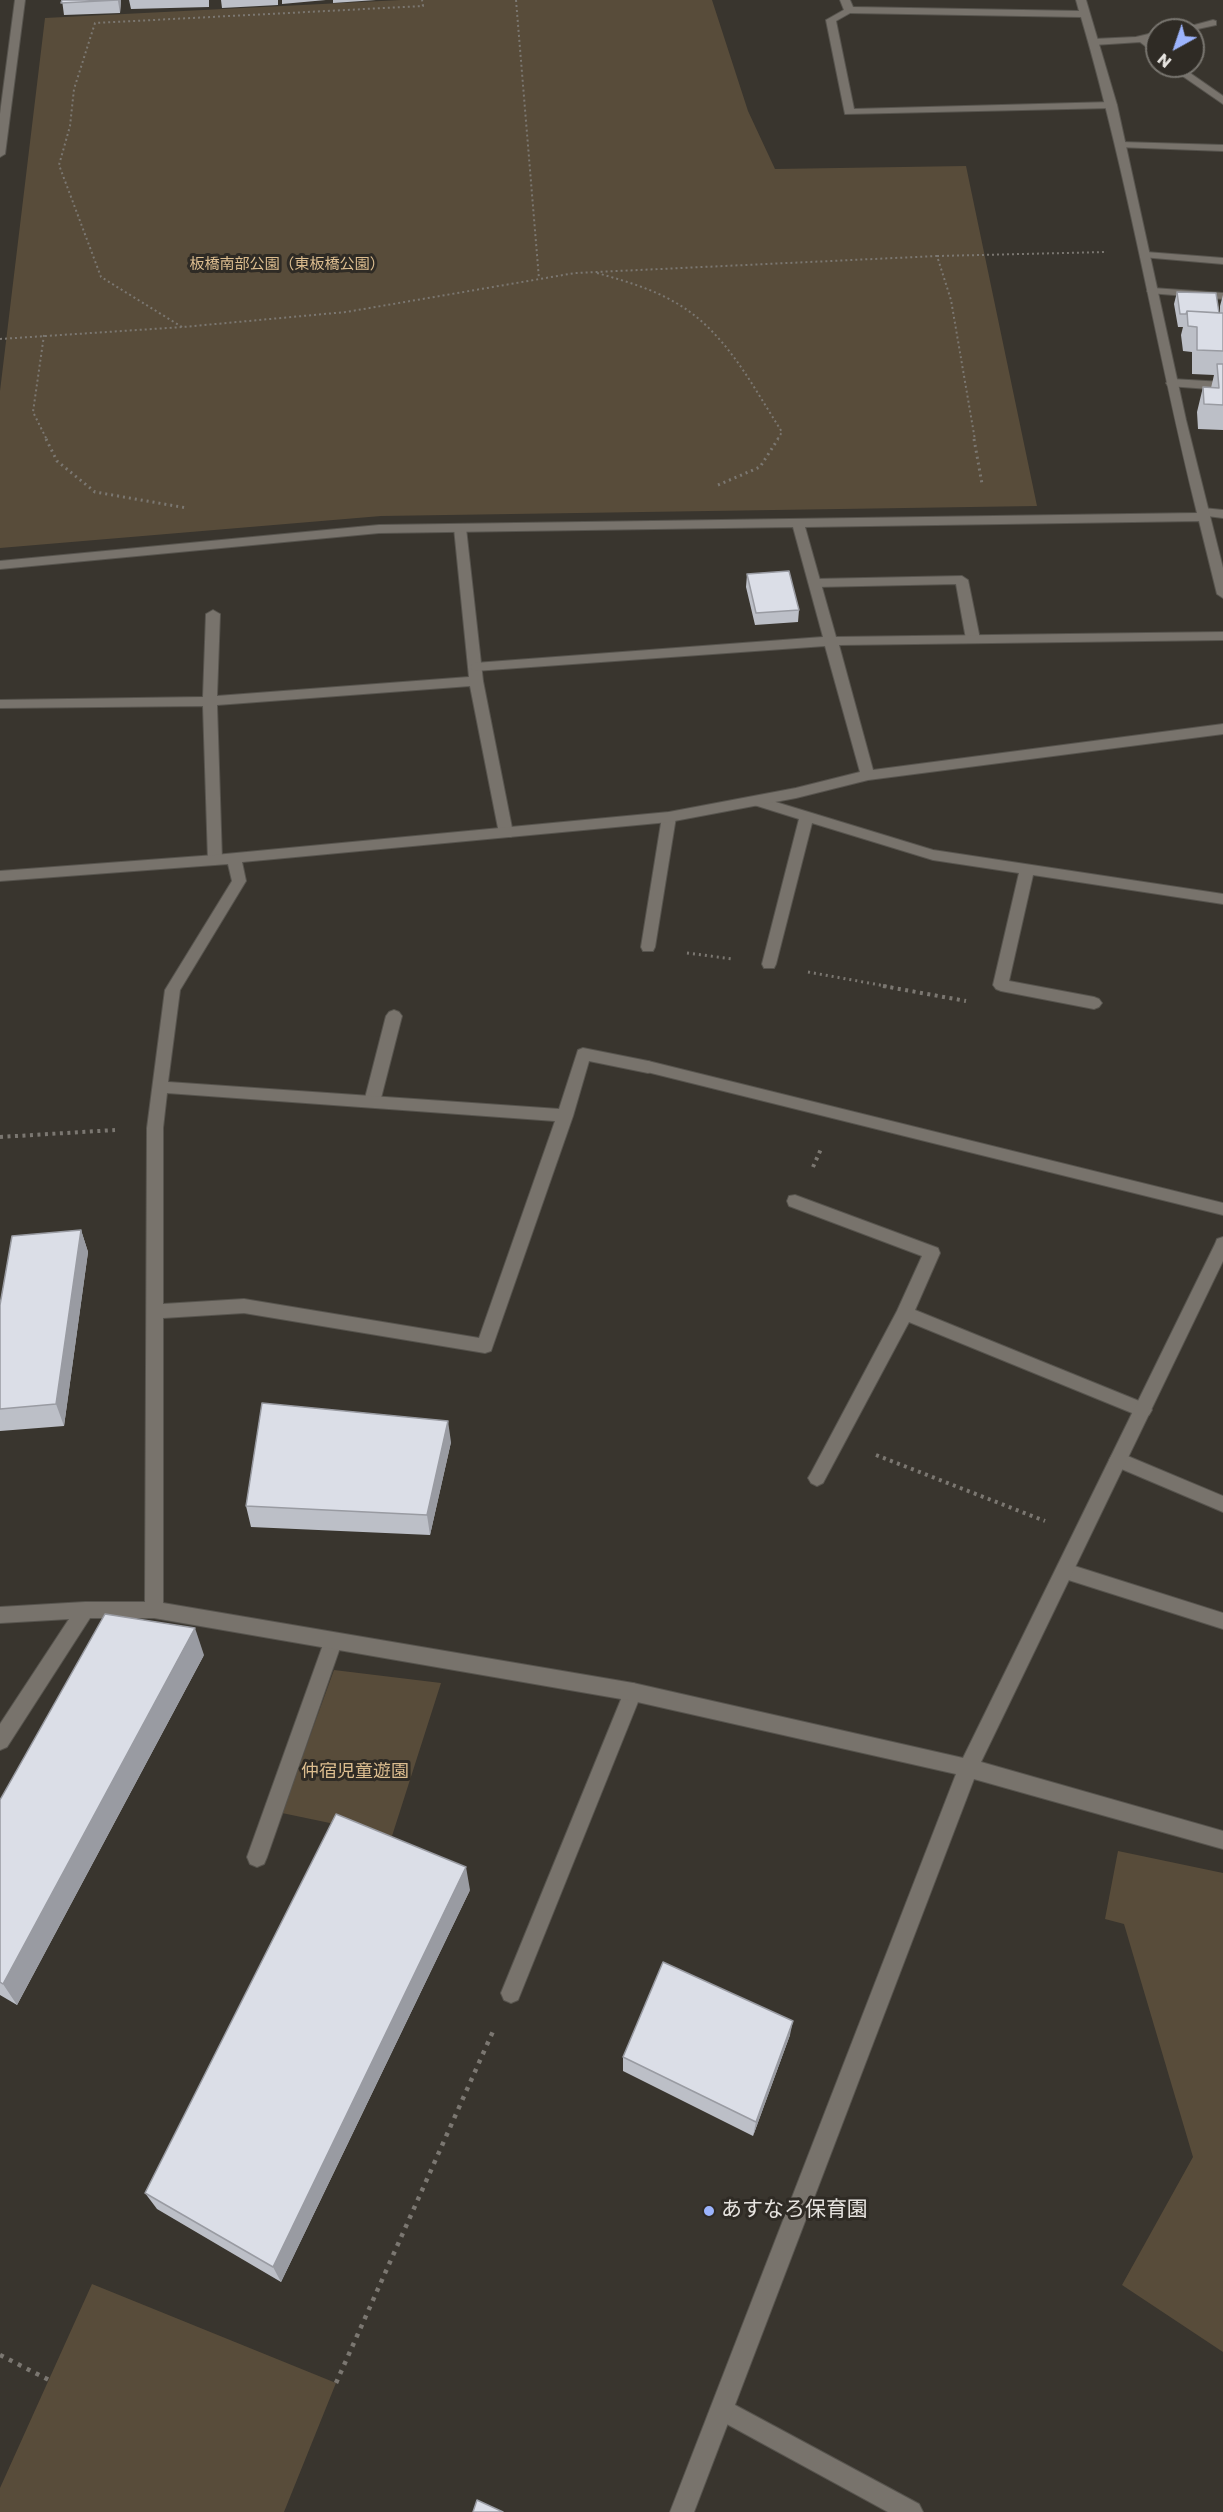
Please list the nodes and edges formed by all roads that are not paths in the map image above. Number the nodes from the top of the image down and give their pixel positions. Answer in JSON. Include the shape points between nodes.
{"nodes":[{"id":1,"x":20,"y":0,"type":"edge"},
{"id":2,"x":1081,"y":0,"type":"edge"},
{"id":3,"x":847,"y":5,"type":"edge"},
{"id":4,"x":1085,"y":14,"type":"junction"},
{"id":5,"x":1218,"y":21,"type":"edge"},
{"id":6,"x":1223,"y":30,"type":"edge"},
{"id":7,"x":1145,"y":38,"type":"edge"},
{"id":8,"x":1142,"y":39,"type":"junction"},
{"id":9,"x":1094,"y":42,"type":"junction"},
{"id":10,"x":1145,"y":42,"type":"edge"},
{"id":11,"x":1190,"y":78,"type":"edge"},
{"id":12,"x":1223,"y":101,"type":"edge"},
{"id":13,"x":1112,"y":105,"type":"junction"},
{"id":14,"x":1121,"y":145,"type":"junction"},
{"id":15,"x":1223,"y":148,"type":"edge"},
{"id":16,"x":0,"y":154,"type":"edge"},
{"id":17,"x":1146,"y":255,"type":"junction"},
{"id":18,"x":1223,"y":261,"type":"edge"},
{"id":19,"x":1153,"y":291,"type":"junction"},
{"id":20,"x":1223,"y":296,"type":"edge"},
{"id":21,"x":1172,"y":383,"type":"junction"},
{"id":22,"x":1223,"y":386,"type":"edge"},
{"id":23,"x":1223,"y":514,"type":"edge"},
{"id":24,"x":1204,"y":515,"type":"junction"},
{"id":25,"x":798,"y":523,"type":"junction"},
{"id":26,"x":460,"y":528,"type":"junction"},
{"id":27,"x":0,"y":565,"type":"edge"},
{"id":28,"x":815,"y":583,"type":"junction"},
{"id":29,"x":1223,"y":594,"type":"edge"},
{"id":30,"x":213,"y":614,"type":"dead end"},
{"id":31,"x":1223,"y":636,"type":"edge"},
{"id":32,"x":973,"y":639,"type":"junction"},
{"id":33,"x":832,"y":641,"type":"junction"},
{"id":34,"x":475,"y":674,"type":"junction"},
{"id":35,"x":210,"y":701,"type":"junction"},
{"id":36,"x":0,"y":704,"type":"edge"},
{"id":37,"x":1223,"y":729,"type":"edge"},
{"id":38,"x":868,"y":775,"type":"junction"},
{"id":39,"x":756,"y":801,"type":"junction"},
{"id":40,"x":807,"y":816,"type":"junction"},
{"id":41,"x":669,"y":817,"type":"junction"},
{"id":42,"x":506,"y":833,"type":"junction"},
{"id":43,"x":234,"y":858,"type":"junction"},
{"id":44,"x":215,"y":860,"type":"junction"},
{"id":45,"x":1027,"y":869,"type":"junction"},
{"id":46,"x":0,"y":876,"type":"edge"},
{"id":47,"x":1223,"y":899,"type":"edge"},
{"id":48,"x":648,"y":947,"type":"road end"},
{"id":49,"x":769,"y":964,"type":"road end"},
{"id":50,"x":1094,"y":1003,"type":"dead end"},
{"id":51,"x":394,"y":1016,"type":"dead end"},
{"id":52,"x":160,"y":1087,"type":"junction"},
{"id":53,"x":372,"y":1102,"type":"junction"},
{"id":54,"x":565,"y":1116,"type":"junction"},
{"id":55,"x":795,"y":1201,"type":"road end"},
{"id":56,"x":1223,"y":1209,"type":"edge"},
{"id":57,"x":1223,"y":1244,"type":"edge"},
{"id":58,"x":154,"y":1312,"type":"junction"},
{"id":59,"x":905,"y":1313,"type":"junction"},
{"id":60,"x":1143,"y":1410,"type":"junction"},
{"id":61,"x":1118,"y":1460,"type":"junction"},
{"id":62,"x":817,"y":1478,"type":"dead end"},
{"id":63,"x":1223,"y":1504,"type":"edge"},
{"id":64,"x":1065,"y":1571,"type":"junction"},
{"id":65,"x":85,"y":1610,"type":"junction"},
{"id":66,"x":154,"y":1610,"type":"junction"},
{"id":67,"x":0,"y":1615,"type":"edge"},
{"id":68,"x":1223,"y":1621,"type":"edge"},
{"id":69,"x":333,"y":1642,"type":"junction"},
{"id":70,"x":633,"y":1692,"type":"junction"},
{"id":71,"x":0,"y":1741,"type":"edge"},
{"id":72,"x":968,"y":1768,"type":"junction"},
{"id":73,"x":1223,"y":1840,"type":"edge"},
{"id":74,"x":257,"y":1857,"type":"dead end"},
{"id":75,"x":511,"y":1993,"type":"road end"},
{"id":76,"x":722,"y":2409,"type":"junction"},
{"id":77,"x":682,"y":2512,"type":"edge"},
{"id":78,"x":910,"y":2512,"type":"edge"}],
"edges":[{"from":1,"to":16,"type":"street"},
{"from":2,"to":4,"type":"street"},
{"from":3,"to":4,"type":"street"},
{"from":3,"to":13,"type":"street","via":[[831,20],[849,112]]},
{"from":4,"to":9,"type":"street"},
{"from":5,"to":6,"type":"street"},
{"from":7,"to":8,"type":"street"},
{"from":8,"to":9,"type":"street"},
{"from":8,"to":10,"type":"street"},
{"from":9,"to":13,"type":"street"},
{"from":11,"to":12,"type":"street"},
{"from":13,"to":14,"type":"street"},
{"from":14,"to":15,"type":"street"},
{"from":14,"to":17,"type":"street"},
{"from":17,"to":18,"type":"street"},
{"from":17,"to":19,"type":"street"},
{"from":19,"to":20,"type":"street"},
{"from":19,"to":21,"type":"street"},
{"from":21,"to":22,"type":"street"},
{"from":21,"to":24,"type":"street"},
{"from":23,"to":24,"type":"street"},
{"from":24,"to":25,"type":"street"},
{"from":24,"to":29,"type":"street"},
{"from":25,"to":26,"type":"street"},
{"from":25,"to":28,"type":"street"},
{"from":26,"to":27,"type":"street","via":[[379,529]]},
{"from":26,"to":34,"type":"street"},
{"from":28,"to":32,"type":"street","via":[[962,580]]},
{"from":28,"to":33,"type":"street"},
{"from":30,"to":35,"type":"street"},
{"from":31,"to":32,"type":"street"},
{"from":32,"to":33,"type":"street"},
{"from":33,"to":34,"type":"street"},
{"from":33,"to":38,"type":"street"},
{"from":34,"to":35,"type":"street"},
{"from":34,"to":42,"type":"street"},
{"from":35,"to":36,"type":"street"},
{"from":35,"to":44,"type":"street"},
{"from":37,"to":38,"type":"street"},
{"from":38,"to":39,"type":"street"},
{"from":39,"to":40,"type":"street"},
{"from":39,"to":41,"type":"street"},
{"from":40,"to":45,"type":"street","via":[[933,855]]},
{"from":40,"to":49,"type":"street"},
{"from":41,"to":42,"type":"street"},
{"from":41,"to":48,"type":"street"},
{"from":42,"to":43,"type":"street"},
{"from":43,"to":44,"type":"street"},
{"from":43,"to":52,"type":"street","via":[[239,881],[173,990]]},
{"from":44,"to":46,"type":"street"},
{"from":45,"to":47,"type":"street"},
{"from":45,"to":50,"type":"street","via":[[1001,985]]},
{"from":51,"to":53,"type":"street"},
{"from":52,"to":53,"type":"street"},
{"from":52,"to":58,"type":"street","via":[[155,1128]]},
{"from":53,"to":54,"type":"street"},
{"from":54,"to":56,"type":"street","via":[[583,1054]]},
{"from":54,"to":58,"type":"street","via":[[485,1346],[244,1306]]},
{"from":55,"to":59,"type":"street","via":[[932,1253]]},
{"from":57,"to":60,"type":"street"},
{"from":58,"to":66,"type":"street"},
{"from":59,"to":60,"type":"street"},
{"from":59,"to":62,"type":"street"},
{"from":60,"to":61,"type":"street"},
{"from":61,"to":63,"type":"street"},
{"from":61,"to":64,"type":"street"},
{"from":64,"to":68,"type":"street"},
{"from":64,"to":72,"type":"street"},
{"from":65,"to":66,"type":"street"},
{"from":65,"to":67,"type":"street"},
{"from":65,"to":71,"type":"street"},
{"from":66,"to":69,"type":"street"},
{"from":69,"to":70,"type":"street"},
{"from":69,"to":74,"type":"street"},
{"from":70,"to":72,"type":"street"},
{"from":70,"to":75,"type":"street"},
{"from":72,"to":73,"type":"street"},
{"from":72,"to":76,"type":"street"},
{"from":76,"to":77,"type":"street"},
{"from":76,"to":78,"type":"street"}]}
